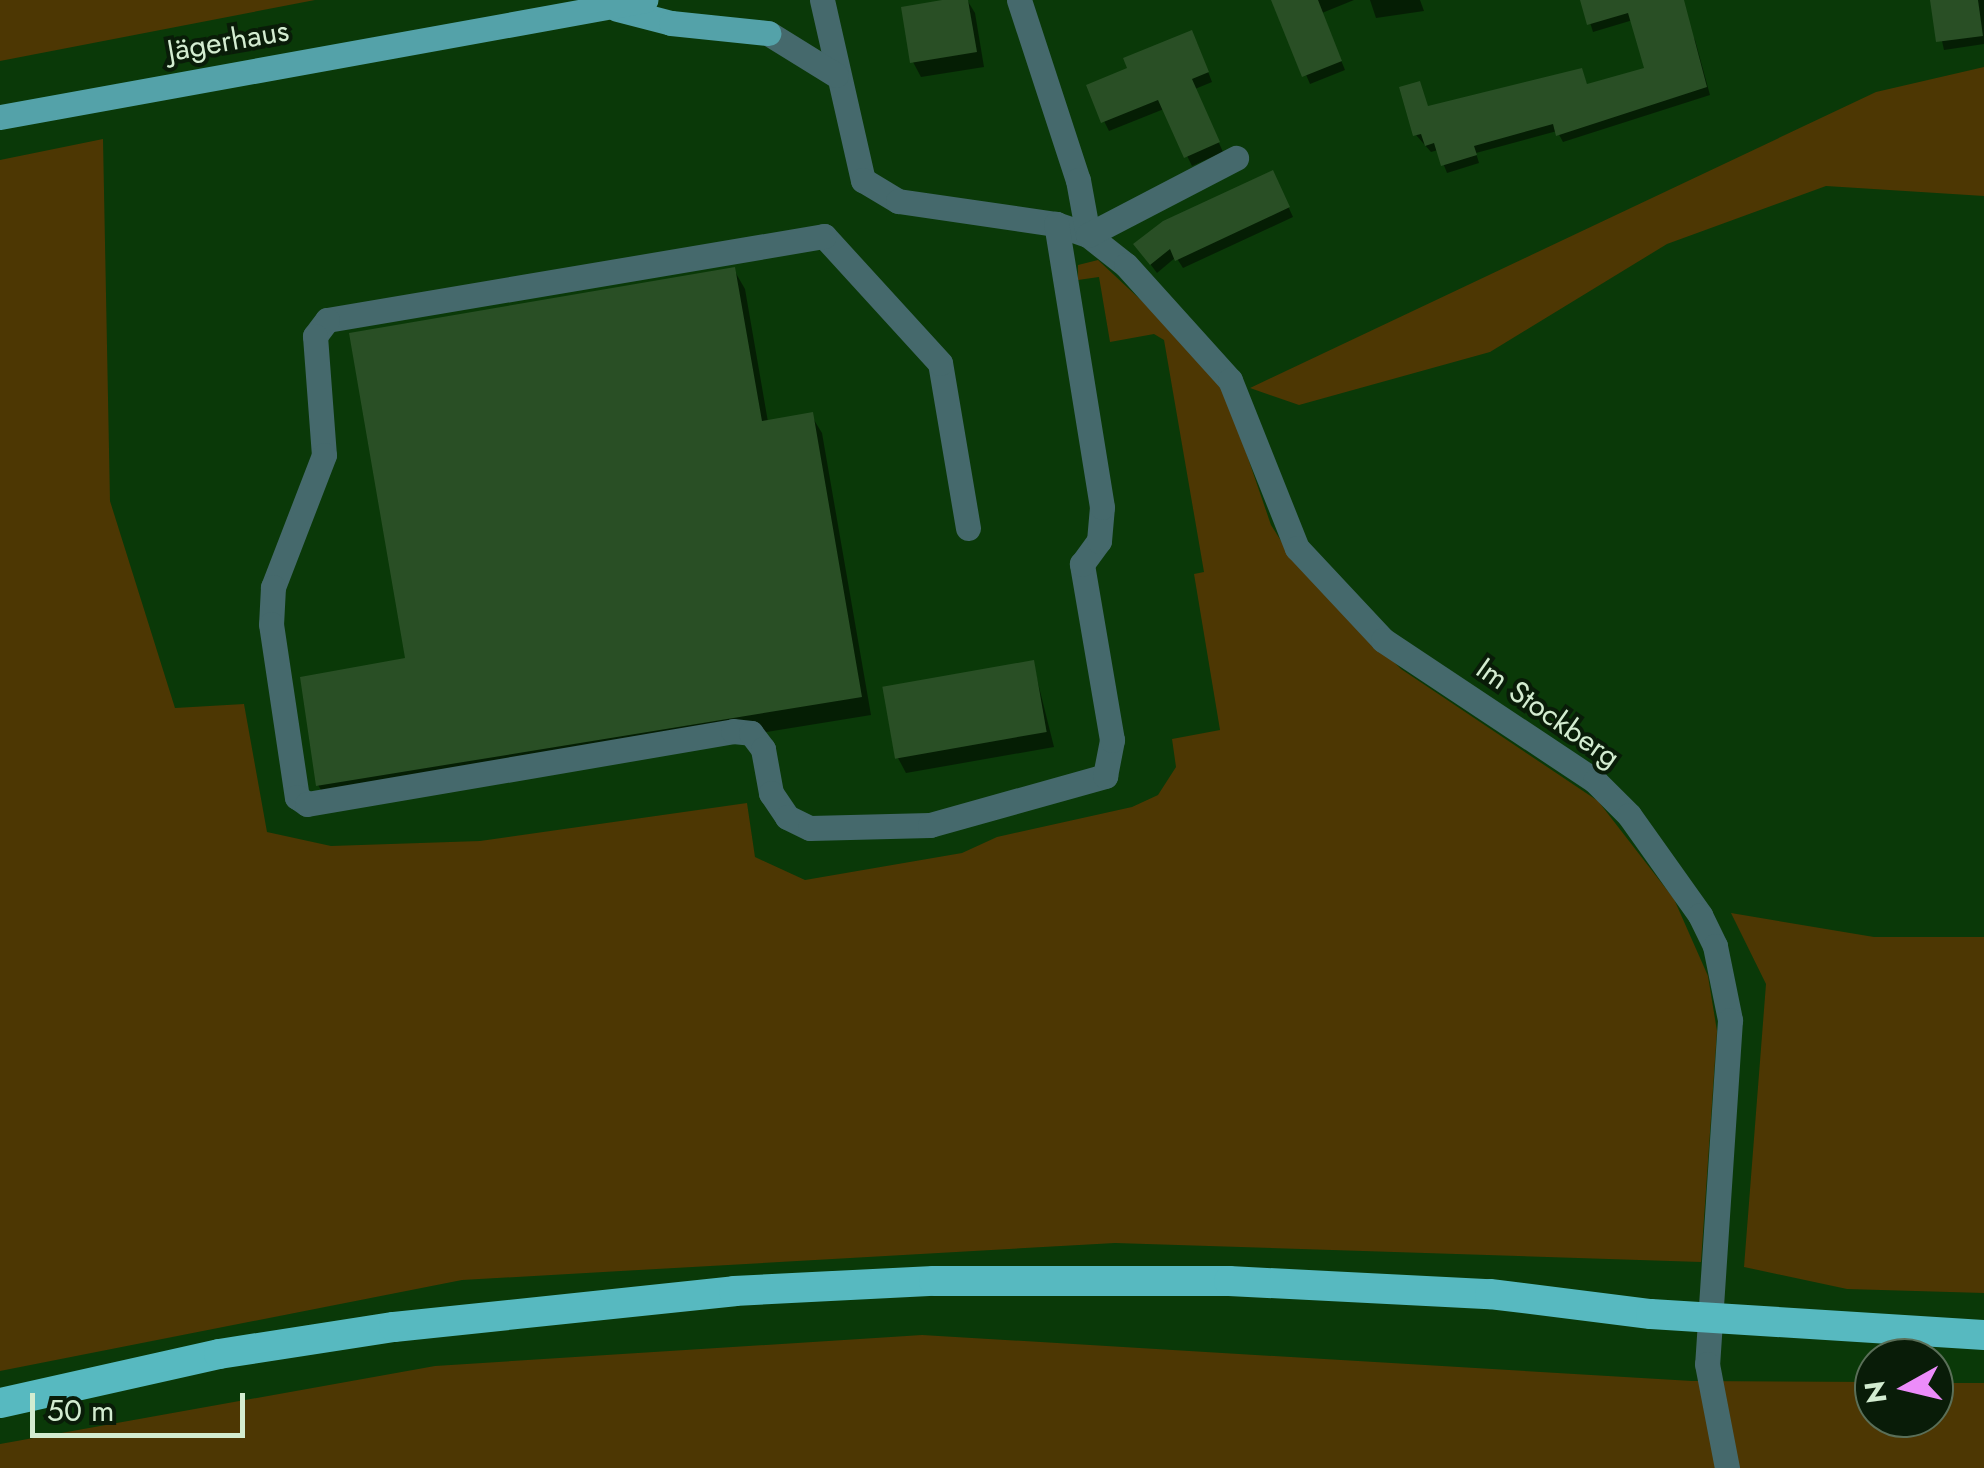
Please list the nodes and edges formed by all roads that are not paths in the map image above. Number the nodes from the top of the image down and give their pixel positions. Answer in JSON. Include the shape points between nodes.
{"nodes":[{"id":1,"x":646,"y":0,"type":"edge"},
{"id":2,"x":822,"y":0,"type":"edge"},
{"id":3,"x":1019,"y":0,"type":"edge"},
{"id":4,"x":608,"y":6,"type":"junction"},
{"id":5,"x":768,"y":34,"type":"joint"},
{"id":6,"x":836,"y":74,"type":"junction"},
{"id":7,"x":0,"y":117,"type":"edge"},
{"id":8,"x":1236,"y":158,"type":"dead end"},
{"id":9,"x":1056,"y":224,"type":"junction"},
{"id":10,"x":1088,"y":235,"type":"junction"},
{"id":11,"x":968,"y":528,"type":"dead end"},
{"id":12,"x":1984,"y":1335,"type":"edge"},
{"id":13,"x":0,"y":1403,"type":"edge"},
{"id":14,"x":1727,"y":1468,"type":"edge"}],
"edges":[{"from":1,"to":4,"type":"main road","name":"Jägerhaus"},
{"from":2,"to":6,"type":"street","name":"Im Stockberg"},
{"from":3,"to":10,"type":"street","via":[[1078,180]]},
{"from":4,"to":5,"type":"main road","via":[[670,22]]},
{"from":4,"to":7,"type":"main road","name":"Jägerhaus"},
{"from":5,"to":6,"type":"street"},
{"from":6,"to":9,"type":"street","name":"Im Stockberg","via":[[863,180],[880,196]]},
{"from":8,"to":10,"type":"street"},
{"from":9,"to":10,"type":"street","name":"Im Stockberg"},
{"from":9,"to":11,"type":"street","via":[[1102,506],[1099,541],[1082,564],[1112,740],[1105,776],[930,825],[810,828],[786,817],[771,793],[764,749],[751,733],[733,731],[307,804],[297,796],[270,624],[272,587],[324,454],[315,336],[327,320],[824,236],[940,362]]},
{"from":10,"to":14,"type":"street","name":"Im Stockberg","via":[[1126,265],[1230,380],[1297,548],[1384,640],[1595,780],[1630,815],[1700,915],[1715,946],[1730,1020],[1706,1364]]},
{"from":12,"to":13,"type":"highway","via":[[1688,1317],[1490,1294],[1229,1281],[934,1281],[752,1290],[394,1327],[219,1354]]}]}
